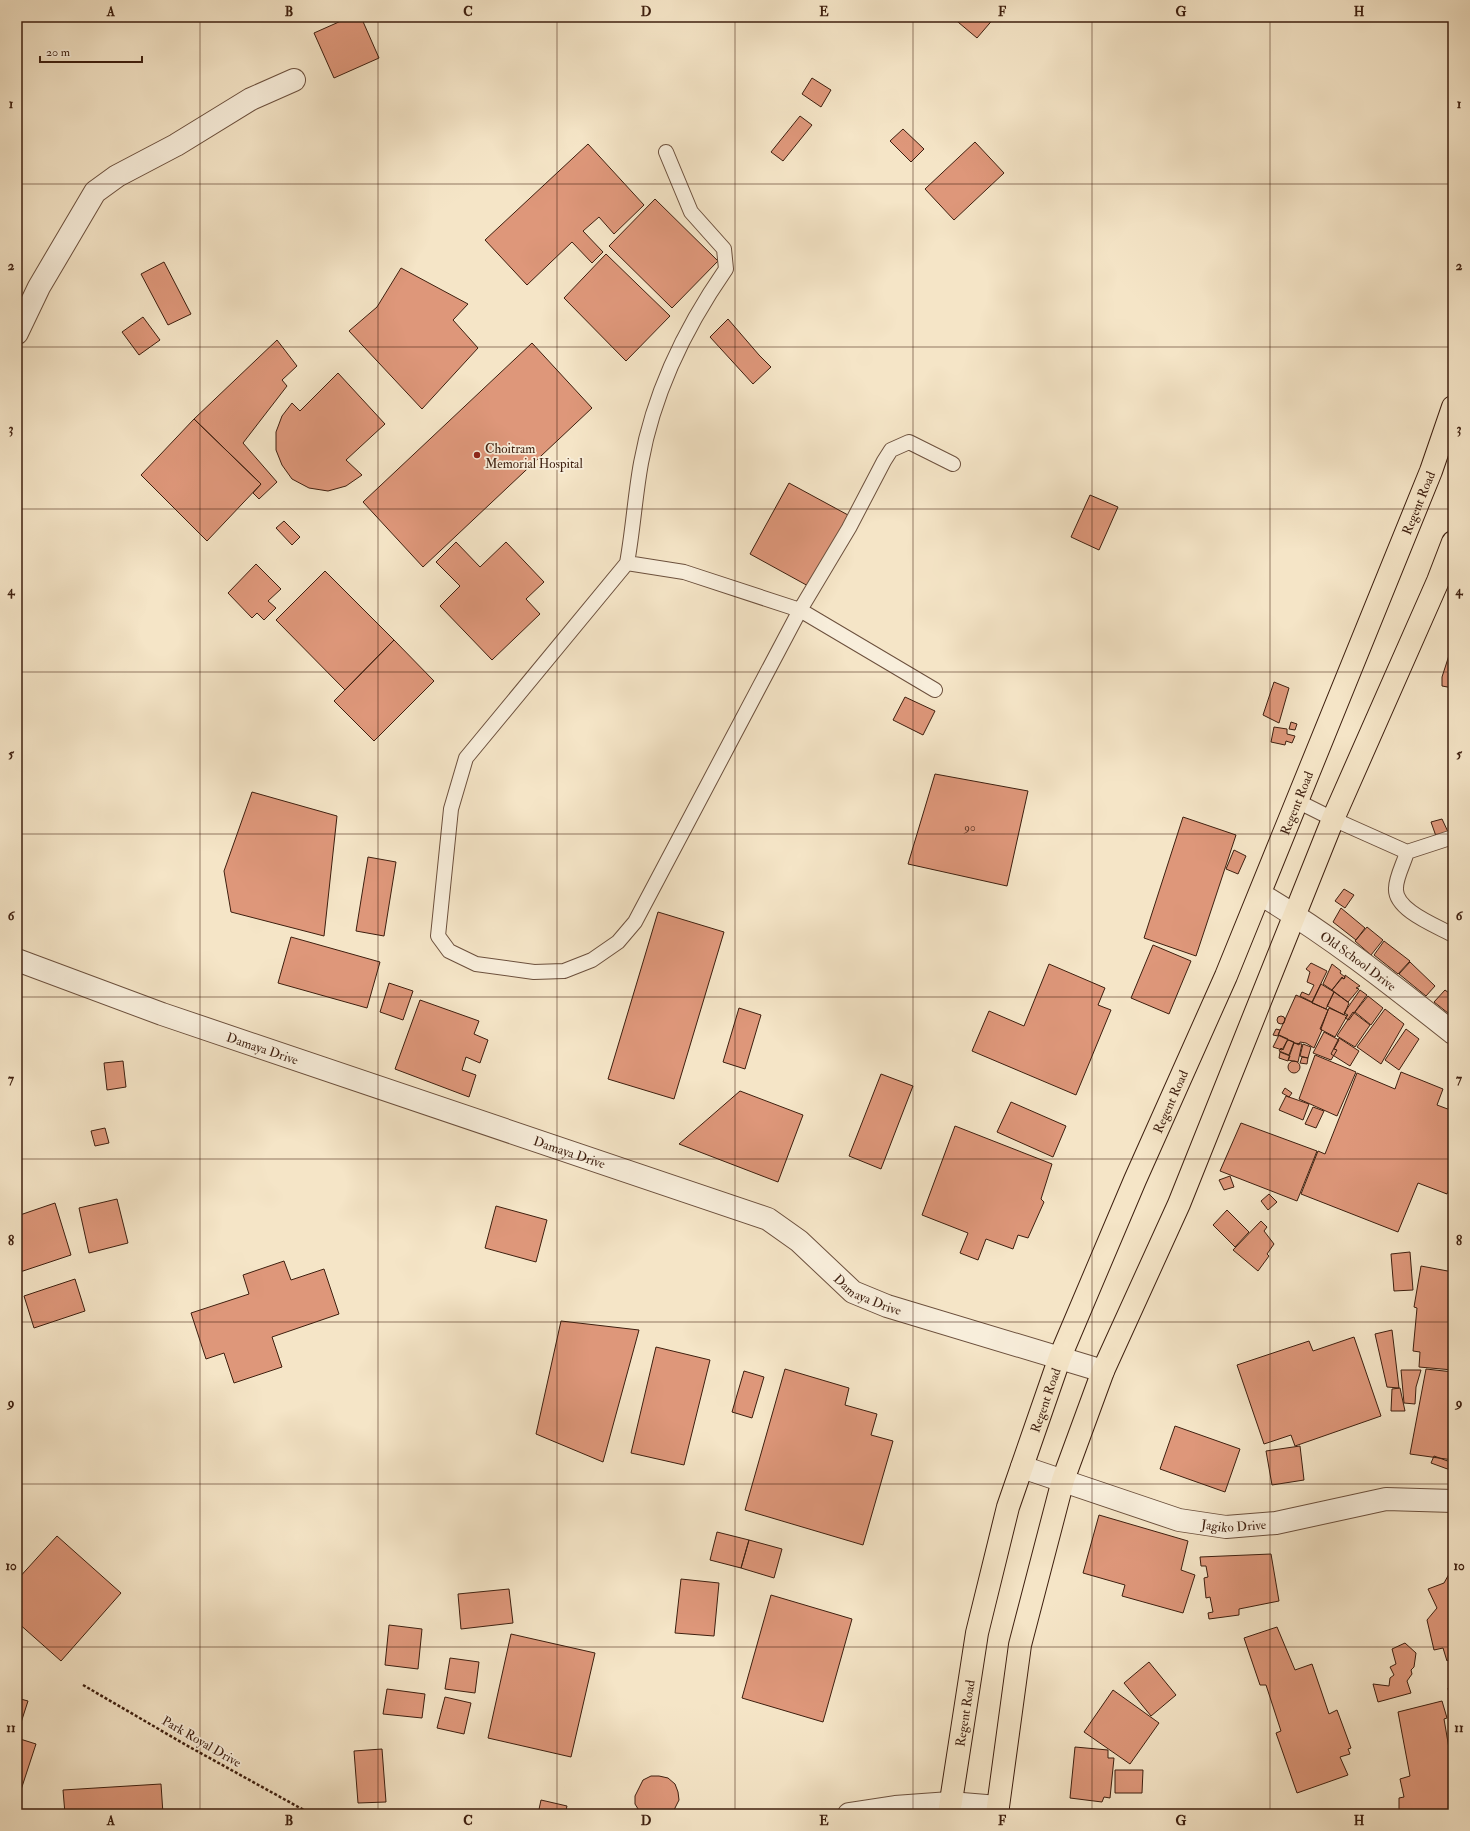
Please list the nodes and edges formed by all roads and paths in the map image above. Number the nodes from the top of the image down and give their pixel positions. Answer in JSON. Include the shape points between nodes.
{"nodes":[{"id":1,"x":294,"y":80,"type":"dead end"},
{"id":2,"x":666,"y":152,"type":"dead end"},
{"id":3,"x":17,"y":333,"type":"edge"},
{"id":4,"x":1453,"y":407,"type":"edge"},
{"id":5,"x":1450,"y":428,"type":"edge"},
{"id":6,"x":953,"y":464,"type":"dead end"},
{"id":7,"x":1453,"y":542,"type":"edge"},
{"id":8,"x":627,"y":563,"type":"junction"},
{"id":9,"x":800,"y":610,"type":"junction"},
{"id":10,"x":935,"y":690,"type":"dead end"},
{"id":11,"x":1297,"y":801,"type":"junction"},
{"id":12,"x":1333,"y":820,"type":"junction"},
{"id":13,"x":1453,"y":837,"type":"edge"},
{"id":14,"x":1407,"y":852,"type":"junction"},
{"id":15,"x":1260,"y":894,"type":"junction"},
{"id":16,"x":1295,"y":914,"type":"junction"},
{"id":17,"x":1453,"y":935,"type":"edge"},
{"id":18,"x":17,"y":960,"type":"edge"},
{"id":19,"x":1453,"y":1033,"type":"edge"},
{"id":20,"x":1060,"y":1357,"type":"junction"},
{"id":21,"x":1103,"y":1371,"type":"junction"},
{"id":22,"x":1022,"y":1467,"type":"junction"},
{"id":23,"x":1063,"y":1480,"type":"junction"},
{"id":24,"x":1453,"y":1501,"type":"edge"},
{"id":25,"x":83,"y":1685,"type":"dead end"},
{"id":26,"x":950,"y":1809,"type":"edge"},
{"id":27,"x":997,"y":1810,"type":"edge"},
{"id":28,"x":311,"y":1814,"type":"edge"},
{"id":29,"x":849,"y":1814,"type":"edge"}],
"edges":[{"from":1,"to":3,"type":"street","via":[[251,99],[176,145],[117,176],[95,192],[39,287]]},
{"from":2,"to":8,"type":"lane","via":[[691,212],[724,249],[726,269],[701,305],[677,351],[660,392],[641,463]]},
{"from":4,"to":5,"type":"main road","name":"Regent Road"},
{"from":5,"to":11,"type":"main road","name":"Regent Road"},
{"from":6,"to":9,"type":"lane","via":[[909,442],[891,450],[849,528]]},
{"from":7,"to":12,"type":"main road"},
{"from":8,"to":9,"type":"lane","via":[[684,572]]},
{"from":8,"to":9,"type":"lane","via":[[466,758],[451,809],[438,936],[449,951],[476,964],[534,972],[564,971],[592,960],[618,942],[635,922]]},
{"from":9,"to":10,"type":"lane"},
{"from":11,"to":12,"type":"lane"},
{"from":11,"to":15,"type":"main road","name":"Regent Road"},
{"from":12,"to":14,"type":"lane"},
{"from":12,"to":16,"type":"main road"},
{"from":13,"to":14,"type":"lane"},
{"from":14,"to":17,"type":"lane","via":[[1396,889],[1400,900],[1406,909]]},
{"from":15,"to":16,"type":"street","name":"Old School Drive"},
{"from":15,"to":20,"type":"main road","name":"Regent Road"},
{"from":16,"to":19,"type":"street","name":"Old School Drive"},
{"from":16,"to":21,"type":"main road","via":[[1179,1204]]},
{"from":18,"to":20,"type":"street","name":"Damaya Drive","via":[[170,1016],[768,1219],[799,1241],[853,1292],[886,1306]]},
{"from":20,"to":21,"type":"street","name":"Damaya Drive"},
{"from":20,"to":22,"type":"main road","name":"Regent Road"},
{"from":21,"to":23,"type":"main road"},
{"from":22,"to":23,"type":"street","name":"Jagiko Drive"},
{"from":22,"to":26,"type":"main road","name":"Regent Road","via":[[1008,1507],[977,1633]]},
{"from":23,"to":24,"type":"street","name":"Jagiko Drive","via":[[1179,1520],[1226,1527],[1276,1523],[1386,1499]]},
{"from":23,"to":27,"type":"main road","via":[[1020,1645]]},
{"from":25,"to":28,"type":"path","name":"Park Royal Drive"},
{"from":26,"to":27,"type":"street"},
{"from":26,"to":29,"type":"street","via":[[895,1807]]}]}
